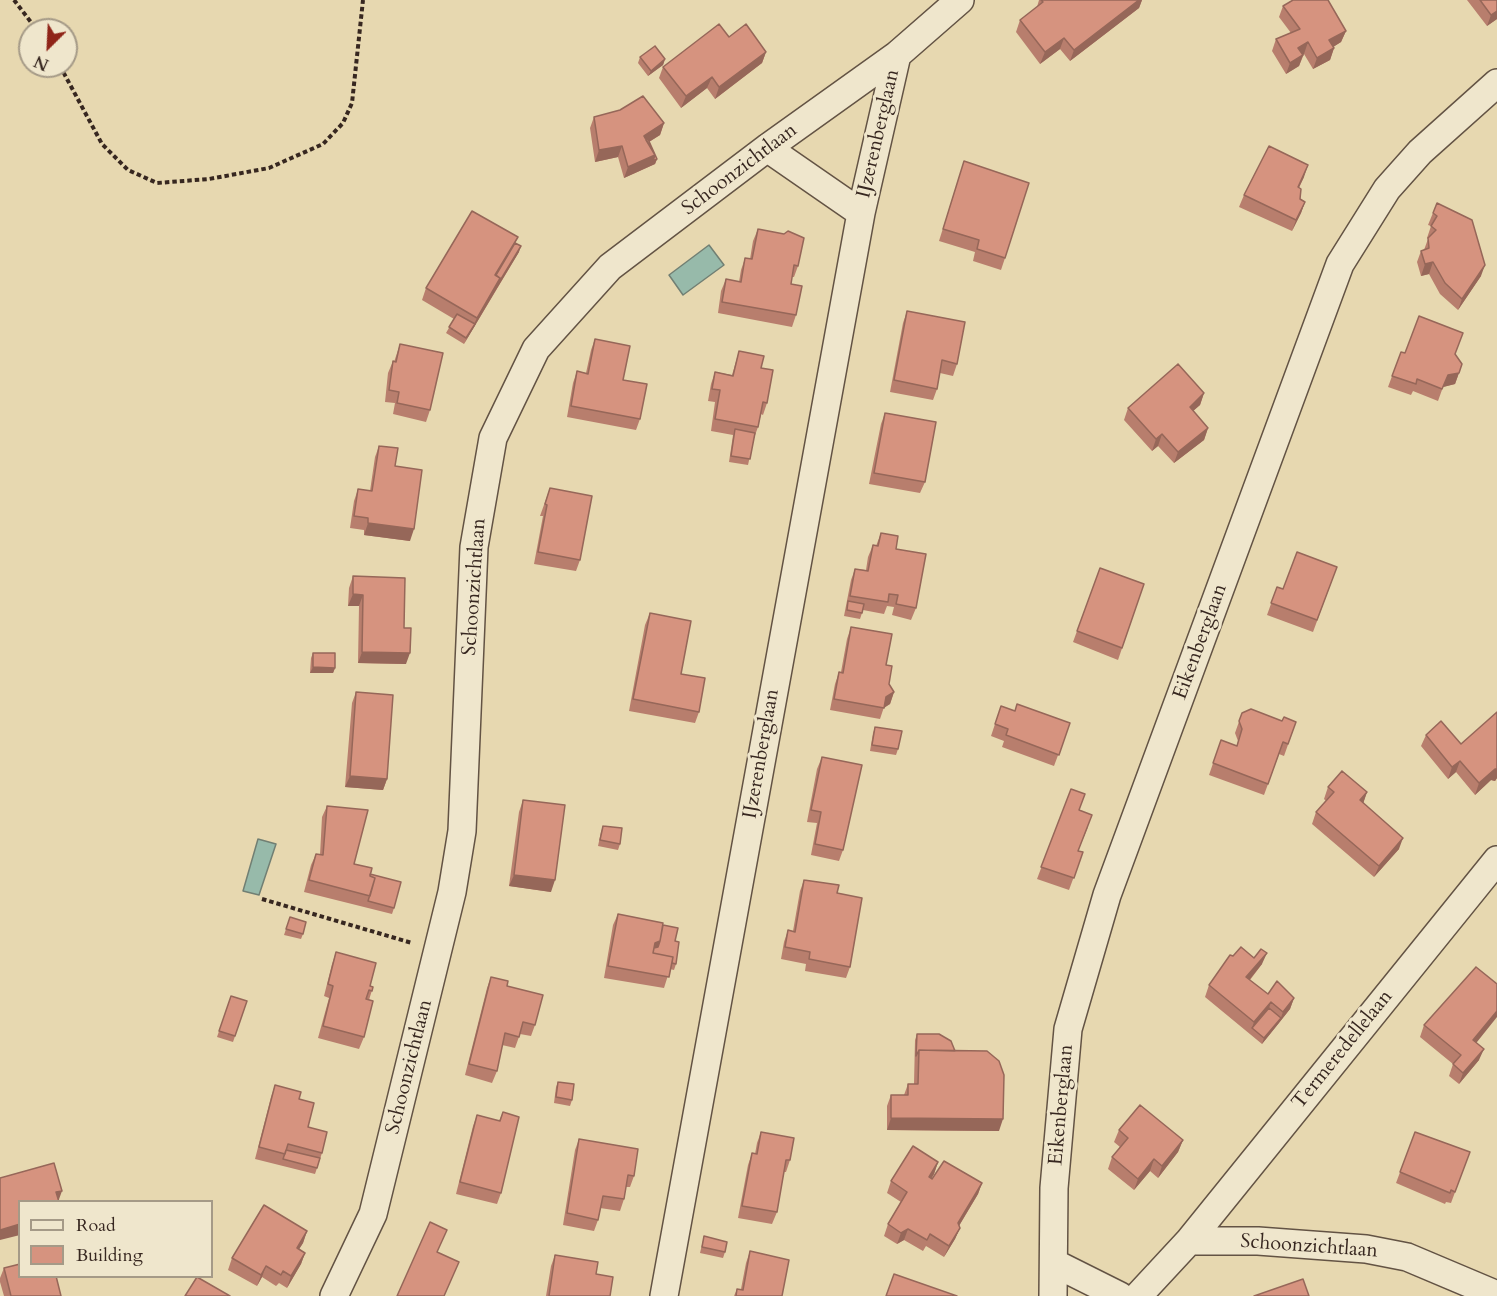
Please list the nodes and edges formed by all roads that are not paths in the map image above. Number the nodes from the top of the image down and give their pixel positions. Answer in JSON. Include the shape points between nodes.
{"nodes":[{"id":1,"x":960,"y":0,"type":"edge"},
{"id":2,"x":897,"y":55,"type":"junction"},
{"id":3,"x":1497,"y":83,"type":"edge"},
{"id":4,"x":767,"y":148,"type":"junction"},
{"id":5,"x":861,"y":213,"type":"junction"},
{"id":6,"x":1497,"y":860,"type":"edge"},
{"id":7,"x":1189,"y":1241,"type":"junction"},
{"id":8,"x":1054,"y":1263,"type":"junction"},
{"id":9,"x":1497,"y":1295,"type":"edge"},
{"id":10,"x":334,"y":1296,"type":"edge"},
{"id":11,"x":664,"y":1296,"type":"edge"},
{"id":12,"x":1053,"y":1296,"type":"edge"},
{"id":13,"x":1120,"y":1296,"type":"edge"},
{"id":14,"x":1138,"y":1296,"type":"edge"}],
"edges":[{"from":1,"to":2,"type":"street","name":"Schoonzichtlaan"},
{"from":2,"to":4,"type":"street","name":"Schoonzichtlaan"},
{"from":2,"to":5,"type":"street","name":"IJzerenberglaan"},
{"from":3,"to":8,"type":"street","name":"Eikenberglaan","via":[[1420,152],[1387,189],[1340,264],[1107,895],[1072,1018],[1054,1188]]},
{"from":4,"to":5,"type":"street","name":"IJzerenberglaan"},
{"from":4,"to":10,"type":"street","name":"Schoonzichtlaan","via":[[610,267],[536,349],[493,438],[474,547],[462,831],[439,951],[373,1214]]},
{"from":5,"to":11,"type":"street","name":"IJzerenberglaan"},
{"from":6,"to":7,"type":"street","name":"Termeredellelaan"},
{"from":7,"to":9,"type":"street","name":"Schoonzichtlaan","via":[[1258,1241],[1366,1249],[1407,1257]]},
{"from":7,"to":14,"type":"street"},
{"from":8,"to":12,"type":"street","name":"Eikenberglaan"},
{"from":8,"to":13,"type":"street"}]}
